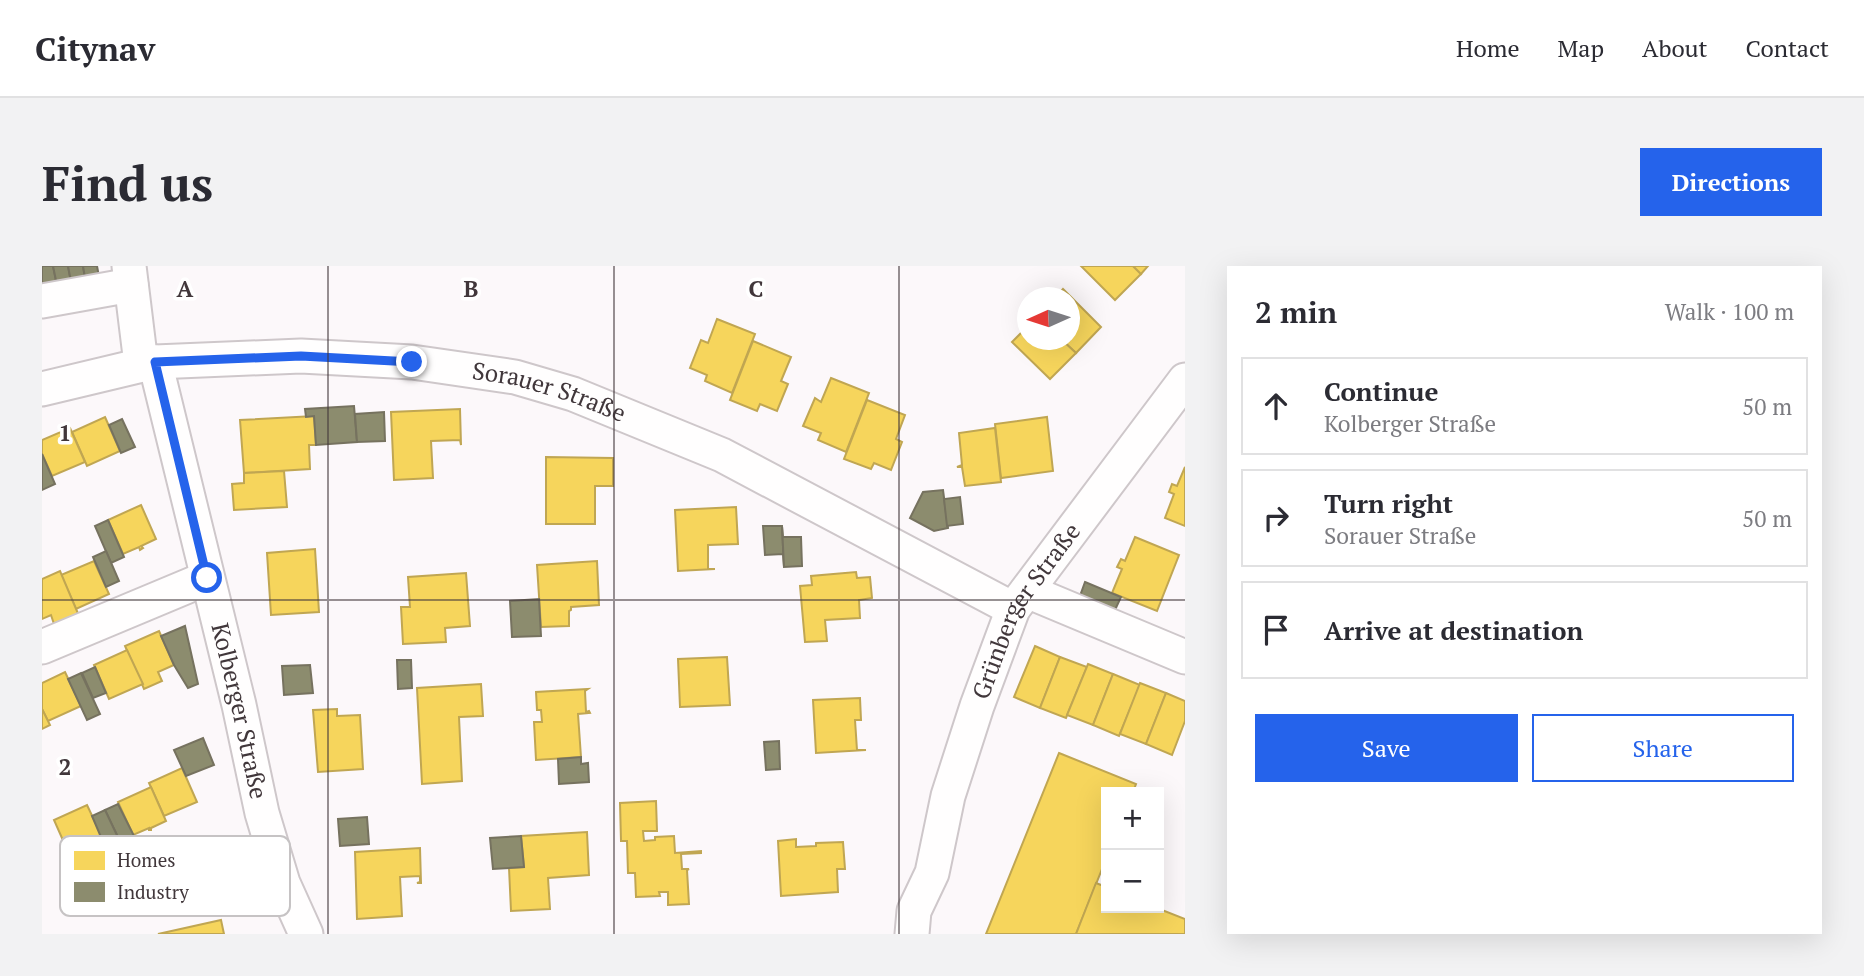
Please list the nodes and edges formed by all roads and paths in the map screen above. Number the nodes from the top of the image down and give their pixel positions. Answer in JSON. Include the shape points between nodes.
{"nodes":[{"id":1,"x":130,"y":275,"type":"edge"},
{"id":2,"x":42,"y":301,"type":"edge"},
{"id":3,"x":148,"y":363,"type":"junction"},
{"id":4,"x":1185,"y":380,"type":"edge"},
{"id":5,"x":42,"y":389,"type":"edge"},
{"id":6,"x":207,"y":578,"type":"junction"},
{"id":7,"x":1020,"y":601,"type":"junction"},
{"id":8,"x":42,"y":647,"type":"edge"},
{"id":9,"x":1185,"y":657,"type":"edge"},
{"id":10,"x":269,"y":836,"type":"edge"},
{"id":11,"x":932,"y":873,"type":"junction"},
{"id":12,"x":290,"y":899,"type":"edge"},
{"id":13,"x":306,"y":934,"type":"edge"},
{"id":14,"x":912,"y":934,"type":"edge"},
{"id":15,"x":932,"y":934,"type":"edge"}],
"edges":[{"from":1,"to":2,"type":"street"},
{"from":1,"to":3,"type":"street","name":"Kolberger Straße"},
{"from":3,"to":5,"type":"street","name":"Sorauer Straße"},
{"from":3,"to":6,"type":"street","name":"Kolberger Straße"},
{"from":3,"to":7,"type":"street","name":"Sorauer Straße","via":[[301,356],[412,362],[514,377],[573,394],[722,455]]},
{"from":4,"to":7,"type":"street","name":"Grünberger Straße"},
{"from":6,"to":8,"type":"street"},
{"from":6,"to":10,"type":"street","name":"Kolberger Straße"},
{"from":7,"to":9,"type":"street","name":"Sorauer Straße"},
{"from":7,"to":11,"type":"street","name":"Grünberger Straße","via":[[977,706],[948,796]]},
{"from":11,"to":14,"type":"street","name":"Grünberger Straße","via":[[915,911]]},
{"from":11,"to":15,"type":"street","name":"Grünberger Straße"},
{"from":12,"to":13,"type":"street","name":"Kolberger Straße"}]}
